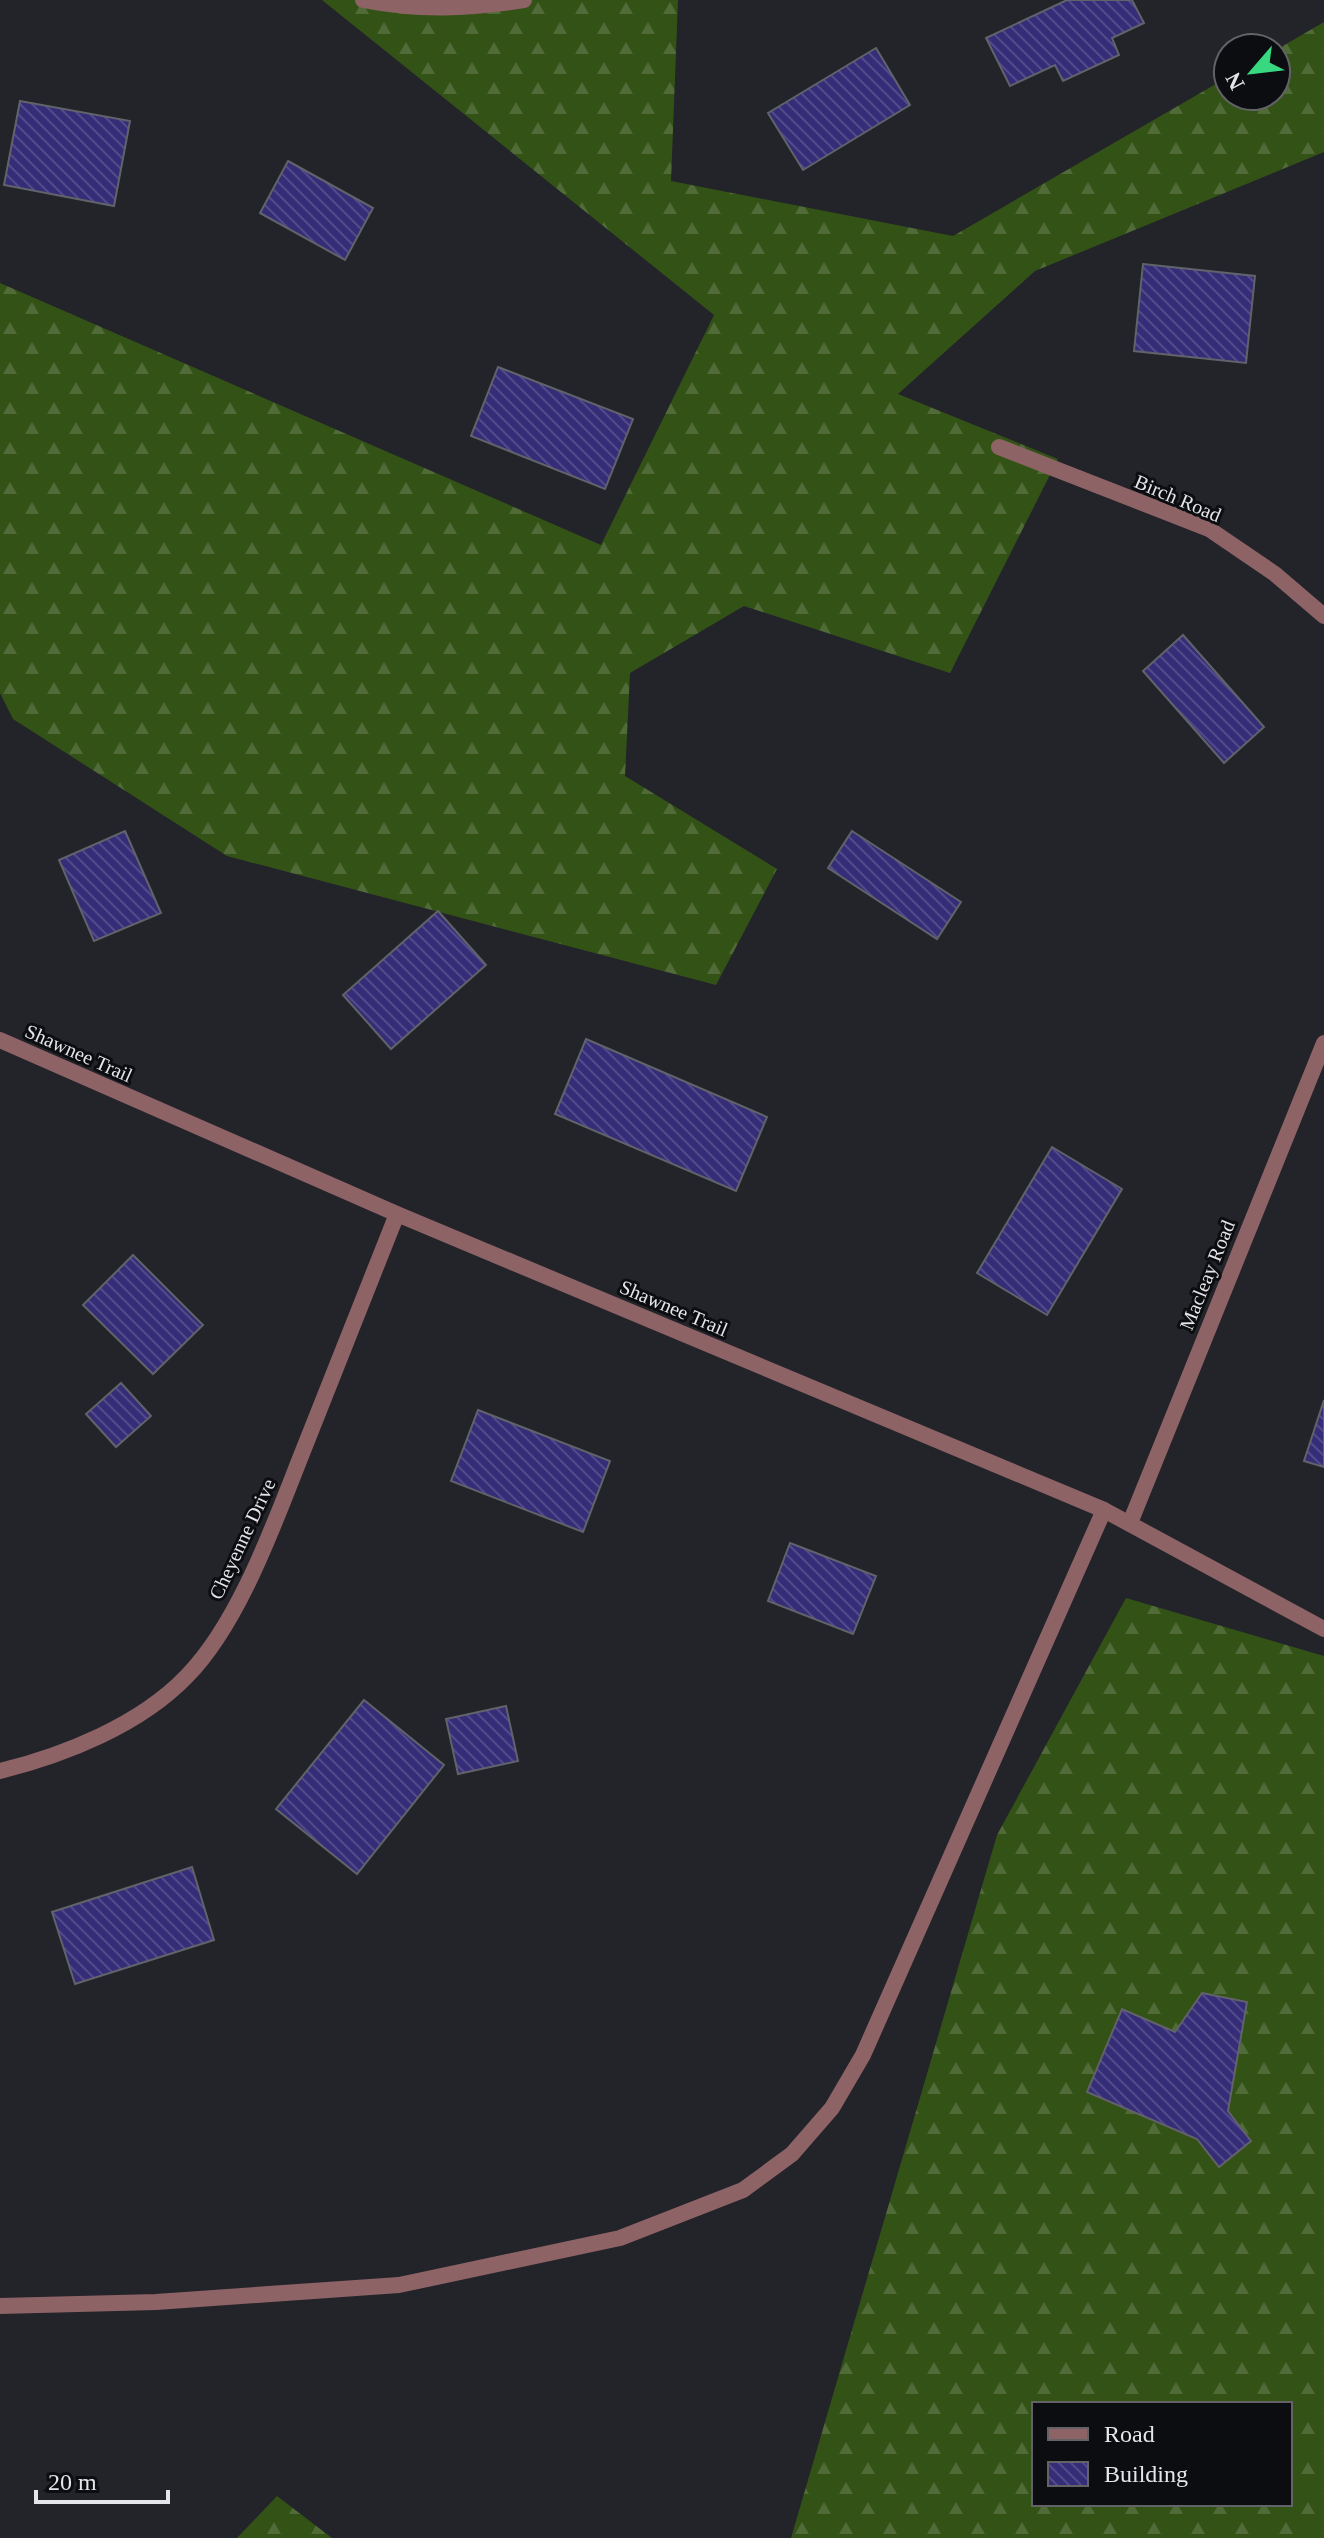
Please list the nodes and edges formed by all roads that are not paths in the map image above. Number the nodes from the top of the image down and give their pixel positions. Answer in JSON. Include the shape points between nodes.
{"nodes":[{"id":1,"x":363,"y":0,"type":"edge"},
{"id":2,"x":524,"y":0,"type":"edge"},
{"id":3,"x":999,"y":447,"type":"dead end"},
{"id":4,"x":1324,"y":616,"type":"edge"},
{"id":5,"x":0,"y":1040,"type":"edge"},
{"id":6,"x":1324,"y":1043,"type":"edge"},
{"id":7,"x":397,"y":1214,"type":"junction"},
{"id":8,"x":1104,"y":1510,"type":"junction"},
{"id":9,"x":1130,"y":1523,"type":"junction"},
{"id":10,"x":1324,"y":1629,"type":"edge"},
{"id":11,"x":0,"y":1771,"type":"edge"},
{"id":12,"x":0,"y":2306,"type":"edge"}],
"edges":[{"from":1,"to":2,"type":"street","via":[[406,9],[466,9]]},
{"from":3,"to":4,"type":"street","name":"Birch Road","via":[[1209,529]]},
{"from":5,"to":7,"type":"street","name":"Shawnee Trail"},
{"from":6,"to":9,"type":"street","name":"Macleay Road"},
{"from":7,"to":8,"type":"street","name":"Shawnee Trail"},
{"from":7,"to":11,"type":"street","name":"Cheyenne Drive","via":[[268,1538],[207,1653],[187,1677],[139,1713],[85,1741]]},
{"from":8,"to":9,"type":"street","name":"Shawnee Trail"},
{"from":8,"to":12,"type":"street","via":[[863,2055],[832,2108],[792,2154],[743,2190],[620,2238],[399,2285],[156,2302]]},
{"from":9,"to":10,"type":"street","name":"Shawnee Trail"}]}
